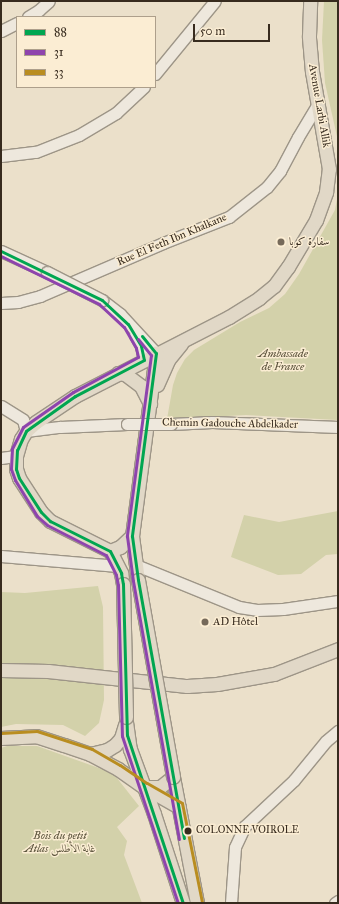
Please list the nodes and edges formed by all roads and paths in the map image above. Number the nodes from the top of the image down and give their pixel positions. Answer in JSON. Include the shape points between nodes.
{"nodes":[{"id":1,"x":49,"y":1,"type":"edge"},
{"id":2,"x":215,"y":1,"type":"edge"},
{"id":3,"x":310,"y":1,"type":"edge"},
{"id":4,"x":30,"y":16,"type":"edge"},
{"id":5,"x":16,"y":24,"type":"edge"},
{"id":6,"x":1,"y":31,"type":"edge"},
{"id":7,"x":156,"y":73,"type":"edge"},
{"id":8,"x":143,"y":88,"type":"edge"},
{"id":9,"x":318,"y":104,"type":"junction"},
{"id":10,"x":1,"y":156,"type":"edge"},
{"id":11,"x":1,"y":251,"type":"edge"},
{"id":12,"x":1,"y":303,"type":"edge"},
{"id":13,"x":128,"y":324,"type":"junction"},
{"id":14,"x":186,"y":339,"type":"junction"},
{"id":15,"x":156,"y":353,"type":"junction"},
{"id":16,"x":144,"y":360,"type":"junction"},
{"id":17,"x":118,"y":373,"type":"junction"},
{"id":18,"x":150,"y":404,"type":"junction"},
{"id":19,"x":1,"y":406,"type":"edge"},
{"id":20,"x":338,"y":427,"type":"edge"},
{"id":21,"x":26,"y":431,"type":"junction"},
{"id":22,"x":16,"y":456,"type":"junction"},
{"id":23,"x":1,"y":458,"type":"edge"},
{"id":24,"x":132,"y":536,"type":"junction"},
{"id":25,"x":110,"y":551,"type":"junction"},
{"id":26,"x":1,"y":556,"type":"edge"},
{"id":27,"x":136,"y":565,"type":"junction"},
{"id":28,"x":118,"y":566,"type":"junction"},
{"id":29,"x":163,"y":576,"type":"junction"},
{"id":30,"x":138,"y":580,"type":"junction"},
{"id":31,"x":338,"y":601,"type":"edge"},
{"id":32,"x":338,"y":649,"type":"edge"},
{"id":33,"x":1,"y":670,"type":"edge"},
{"id":34,"x":126,"y":719,"type":"junction"},
{"id":35,"x":338,"y":731,"type":"edge"},
{"id":36,"x":1,"y":738,"type":"edge"},
{"id":37,"x":90,"y":754,"type":"junction"},
{"id":38,"x":173,"y":777,"type":"junction"},
{"id":39,"x":144,"y":787,"type":"junction"},
{"id":40,"x":179,"y":808,"type":"junction"},
{"id":41,"x":338,"y":900,"type":"edge"},
{"id":42,"x":183,"y":903,"type":"edge"},
{"id":43,"x":196,"y":903,"type":"edge"},
{"id":44,"x":231,"y":903,"type":"edge"},
{"id":45,"x":335,"y":903,"type":"edge"}],
"edges":[{"from":1,"to":4,"type":"street"},
{"from":2,"to":7,"type":"street"},
{"from":3,"to":9,"type":"main road","name":"Avenue Larbi Allik","via":[[311,64]]},
{"from":5,"to":6,"type":"street"},
{"from":8,"to":10,"type":"street","via":[[116,113],[79,135],[36,152]]},
{"from":9,"to":12,"type":"street","name":"Rue El Feth Ibn Khalkane","via":[[280,171],[267,187],[229,217],[40,296],[18,302]]},
{"from":9,"to":14,"type":"main road","name":"Avenue Larbi Allik","via":[[329,169],[326,192],[316,220],[274,286],[229,317]]},
{"from":11,"to":13,"type":"street","bridge":true,"via":[[102,300]]},
{"from":13,"to":15,"type":"street"},
{"from":13,"to":16,"type":"street","via":[[141,346]]},
{"from":14,"to":15,"type":"main road","name":"Avenue Larbi Allik"},
{"from":14,"to":18,"type":"main road","via":[[168,360]]},
{"from":15,"to":16,"type":"main road","name":"Avenue Larbi Allik"},
{"from":15,"to":18,"type":"main road"},
{"from":16,"to":17,"type":"main road"},
{"from":17,"to":18,"type":"main road","via":[[126,374],[141,386]]},
{"from":17,"to":21,"type":"main road","via":[[75,396]]},
{"from":18,"to":24,"type":"main road"},
{"from":19,"to":21,"type":"street","via":[[23,420]]},
{"from":20,"to":21,"type":"street","name":"Chemin Gadouche Abdelkader","bridge":true,"via":[[212,422],[60,427]]},
{"from":21,"to":22,"type":"main road"},
{"from":22,"to":23,"type":"street"},
{"from":22,"to":25,"type":"main road","via":[[19,478],[40,512],[50,521]]},
{"from":24,"to":25,"type":"main road","via":[[120,547]]},
{"from":24,"to":27,"type":"main road"},
{"from":25,"to":28,"type":"main road"},
{"from":26,"to":28,"type":"street"},
{"from":27,"to":29,"type":"street"},
{"from":27,"to":30,"type":"main road"},
{"from":28,"to":34,"type":"main road","bridge":true,"via":[[123,584]]},
{"from":29,"to":30,"type":"street"},
{"from":29,"to":31,"type":"street","via":[[239,607],[257,610]]},
{"from":30,"to":38,"type":"main road","bridge":true},
{"from":32,"to":33,"type":"main road","via":[[274,674],[217,684],[187,686],[48,671]]},
{"from":34,"to":37,"type":"main road","via":[[115,745]]},
{"from":34,"to":39,"type":"main road","via":[[130,749]]},
{"from":35,"to":44,"type":"street","via":[[326,741],[294,780],[252,817],[242,831],[234,846]]},
{"from":36,"to":37,"type":"main road","via":[[36,736]]},
{"from":37,"to":39,"type":"main road"},
{"from":38,"to":39,"type":"main road","via":[[160,787]]},
{"from":38,"to":40,"type":"main road"},
{"from":39,"to":40,"type":"main road"},
{"from":39,"to":42,"type":"main road"},
{"from":40,"to":43,"type":"main road"},
{"from":41,"to":45,"type":"street"}]}
